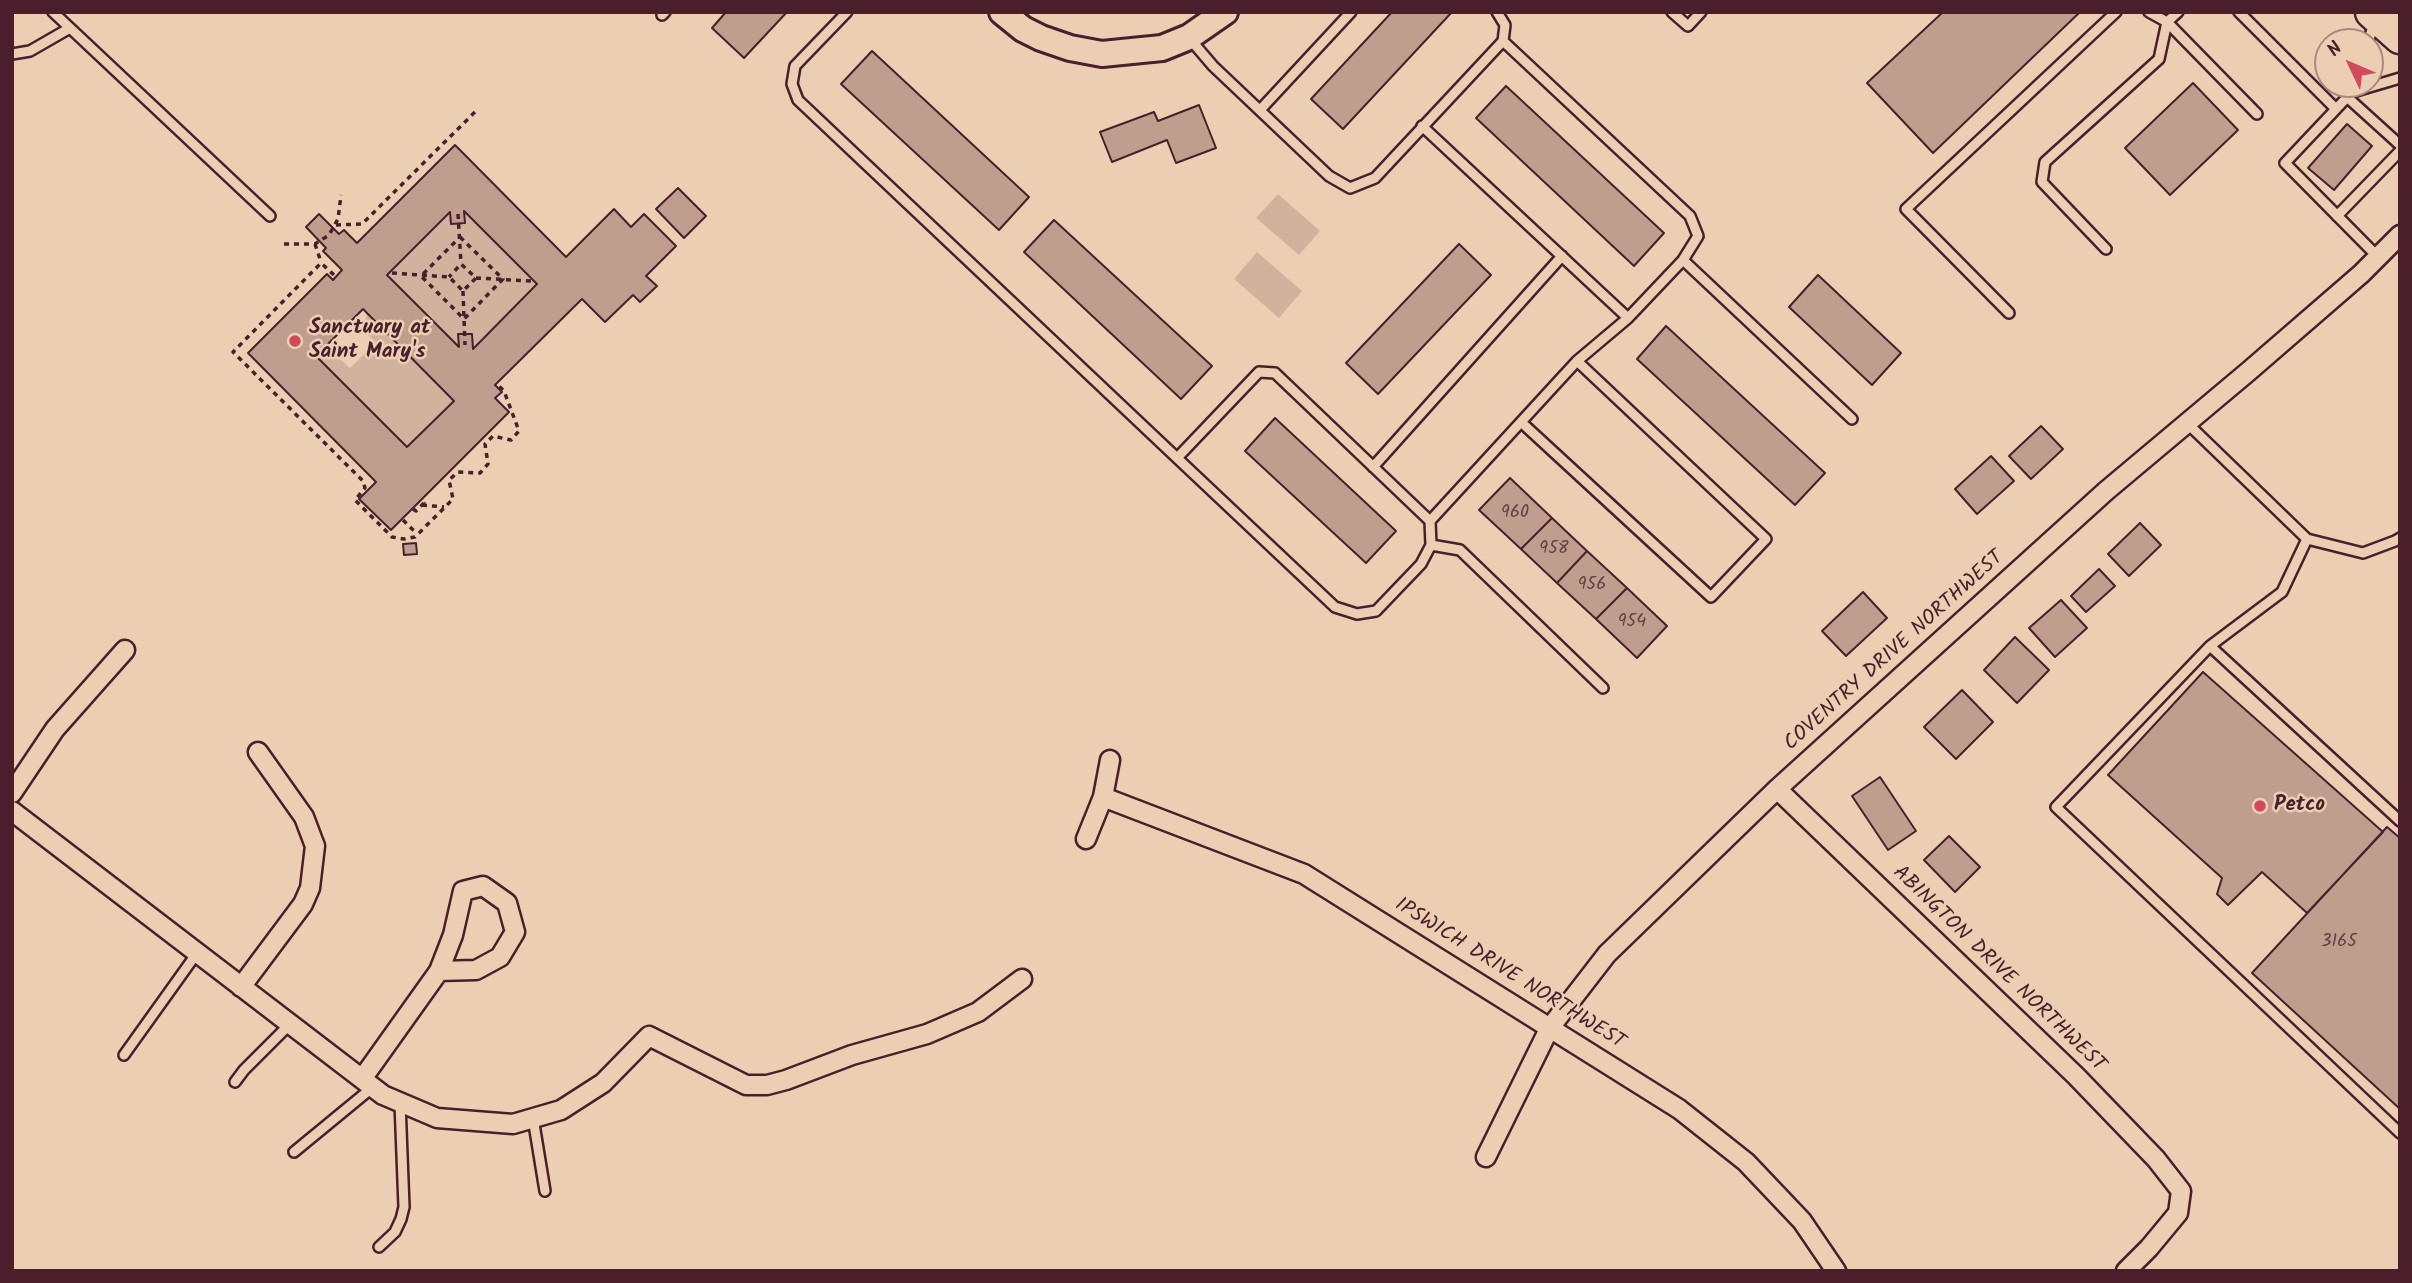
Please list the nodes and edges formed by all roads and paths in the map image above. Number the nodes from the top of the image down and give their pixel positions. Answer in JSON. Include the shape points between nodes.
{"nodes":[{"id":1,"x":53,"y":12,"type":"edge"},
{"id":2,"x":847,"y":12,"type":"edge"},
{"id":3,"x":1002,"y":12,"type":"edge"},
{"id":4,"x":1225,"y":12,"type":"edge"},
{"id":5,"x":1351,"y":12,"type":"edge"},
{"id":6,"x":1497,"y":12,"type":"edge"},
{"id":7,"x":1672,"y":12,"type":"edge"},
{"id":8,"x":1701,"y":12,"type":"edge"},
{"id":9,"x":2116,"y":12,"type":"edge"},
{"id":10,"x":2149,"y":12,"type":"edge"},
{"id":11,"x":2178,"y":12,"type":"edge"},
{"id":12,"x":2239,"y":12,"type":"edge"},
{"id":13,"x":2167,"y":22,"type":"junction"},
{"id":14,"x":2372,"y":23,"type":"edge"},
{"id":15,"x":70,"y":28,"type":"junction"},
{"id":16,"x":1189,"y":37,"type":"junction"},
{"id":17,"x":2400,"y":37,"type":"edge"},
{"id":18,"x":1503,"y":41,"type":"junction"},
{"id":19,"x":12,"y":54,"type":"edge"},
{"id":20,"x":2345,"y":98,"type":"edge"},
{"id":21,"x":2357,"y":98,"type":"edge"},
{"id":22,"x":2336,"y":109,"type":"junction"},
{"id":23,"x":1259,"y":110,"type":"junction"},
{"id":24,"x":476,"y":111,"type":"dead end"},
{"id":25,"x":2257,"y":114,"type":"dead end"},
{"id":26,"x":1422,"y":126,"type":"junction"},
{"id":27,"x":2400,"y":148,"type":"edge"},
{"id":28,"x":341,"y":195,"type":"dead end"},
{"id":29,"x":458,"y":214,"type":"dead end"},
{"id":30,"x":270,"y":216,"type":"dead end"},
{"id":31,"x":2337,"y":216,"type":"junction"},
{"id":32,"x":336,"y":225,"type":"junction"},
{"id":33,"x":2400,"y":235,"type":"edge"},
{"id":34,"x":460,"y":237,"type":"junction"},
{"id":35,"x":285,"y":244,"type":"dead end"},
{"id":36,"x":315,"y":244,"type":"junction"},
{"id":37,"x":2106,"y":249,"type":"dead end"},
{"id":38,"x":1562,"y":256,"type":"junction"},
{"id":39,"x":2378,"y":257,"type":"junction"},
{"id":40,"x":1683,"y":260,"type":"junction"},
{"id":41,"x":321,"y":263,"type":"junction"},
{"id":42,"x":461,"y":264,"type":"junction"},
{"id":43,"x":393,"y":274,"type":"dead end"},
{"id":44,"x":334,"y":275,"type":"dead end"},
{"id":45,"x":421,"y":276,"type":"junction"},
{"id":46,"x":449,"y":277,"type":"junction"},
{"id":47,"x":476,"y":278,"type":"junction"},
{"id":48,"x":503,"y":279,"type":"junction"},
{"id":49,"x":530,"y":281,"type":"dead end"},
{"id":50,"x":463,"y":291,"type":"junction"},
{"id":51,"x":2009,"y":313,"type":"dead end"},
{"id":52,"x":1628,"y":318,"type":"junction"},
{"id":53,"x":464,"y":319,"type":"junction"},
{"id":54,"x":465,"y":345,"type":"dead end"},
{"id":55,"x":1577,"y":361,"type":"junction"},
{"id":56,"x":498,"y":385,"type":"dead end"},
{"id":57,"x":1852,"y":419,"type":"dead end"},
{"id":58,"x":1521,"y":422,"type":"junction"},
{"id":59,"x":2187,"y":423,"type":"junction"},
{"id":60,"x":1177,"y":458,"type":"junction"},
{"id":61,"x":1373,"y":467,"type":"junction"},
{"id":62,"x":445,"y":507,"type":"junction"},
{"id":63,"x":413,"y":509,"type":"dead end"},
{"id":64,"x":403,"y":520,"type":"dead end"},
{"id":65,"x":1430,"y":521,"type":"junction"},
{"id":66,"x":418,"y":534,"type":"junction"},
{"id":67,"x":2400,"y":538,"type":"edge"},
{"id":68,"x":2307,"y":539,"type":"junction"},
{"id":69,"x":1431,"y":544,"type":"junction"},
{"id":70,"x":2210,"y":646,"type":"junction"},
{"id":71,"x":125,"y":650,"type":"dead end"},
{"id":72,"x":1603,"y":688,"type":"dead end"},
{"id":73,"x":258,"y":752,"type":"dead end"},
{"id":74,"x":1110,"y":760,"type":"dead end"},
{"id":75,"x":1777,"y":789,"type":"junction"},
{"id":76,"x":12,"y":793,"type":"edge"},
{"id":77,"x":1103,"y":797,"type":"junction"},
{"id":78,"x":12,"y":811,"type":"edge"},
{"id":79,"x":2400,"y":821,"type":"edge"},
{"id":80,"x":1086,"y":839,"type":"dead end"},
{"id":81,"x":197,"y":953,"type":"junction"},
{"id":82,"x":439,"y":971,"type":"junction"},
{"id":83,"x":1022,"y":979,"type":"dead end"},
{"id":84,"x":241,"y":987,"type":"junction"},
{"id":85,"x":290,"y":1024,"type":"junction"},
{"id":86,"x":1549,"y":1029,"type":"junction"},
{"id":87,"x":124,"y":1055,"type":"dead end"},
{"id":88,"x":235,"y":1082,"type":"dead end"},
{"id":89,"x":367,"y":1083,"type":"junction"},
{"id":90,"x":400,"y":1102,"type":"junction"},
{"id":91,"x":533,"y":1118,"type":"junction"},
{"id":92,"x":2400,"y":1133,"type":"edge"},
{"id":93,"x":294,"y":1152,"type":"dead end"},
{"id":94,"x":1486,"y":1157,"type":"dead end"},
{"id":95,"x":545,"y":1191,"type":"dead end"},
{"id":96,"x":379,"y":1247,"type":"dead end"},
{"id":97,"x":1836,"y":1271,"type":"edge"},
{"id":98,"x":2126,"y":1271,"type":"edge"}],
"edges":[{"from":1,"to":15,"type":"lane"},
{"from":2,"to":60,"type":"lane","via":[[796,66],[792,84],[798,100]]},
{"from":3,"to":16,"type":"street","via":[[1041,38],[1102,54],[1162,48]]},
{"from":4,"to":16,"type":"street"},
{"from":5,"to":23,"type":"lane"},
{"from":6,"to":18,"type":"lane","via":[[1505,25]]},
{"from":7,"to":8,"type":"lane","via":[[1688,26]]},
{"from":9,"to":51,"type":"lane","via":[[1906,209]]},
{"from":10,"to":13,"type":"lane"},
{"from":11,"to":13,"type":"lane"},
{"from":12,"to":22,"type":"lane"},
{"from":13,"to":25,"type":"lane"},
{"from":13,"to":37,"type":"lane","via":[[2159,59],[2045,162],[2042,182]]},
{"from":14,"to":17,"type":"highway"},
{"from":15,"to":19,"type":"lane","via":[[30,51]]},
{"from":15,"to":30,"type":"lane"},
{"from":16,"to":23,"type":"lane"},
{"from":18,"to":26,"type":"lane"},
{"from":18,"to":40,"type":"lane","via":[[1690,216],[1698,236]]},
{"from":20,"to":22,"type":"lane"},
{"from":21,"to":27,"type":"lane"},
{"from":22,"to":31,"type":"lane","via":[[2285,163]]},
{"from":23,"to":26,"type":"lane","via":[[1329,176],[1350,188],[1375,178]]},
{"from":24,"to":32,"type":"path","via":[[362,224]]},
{"from":26,"to":38,"type":"lane"},
{"from":27,"to":31,"type":"lane"},
{"from":28,"to":32,"type":"path"},
{"from":29,"to":34,"type":"path"},
{"from":31,"to":39,"type":"lane"},
{"from":32,"to":36,"type":"path"},
{"from":33,"to":39,"type":"street","name":"COVENTRY DRIVE NORTHWEST"},
{"from":34,"to":42,"type":"path"},
{"from":34,"to":45,"type":"path"},
{"from":34,"to":48,"type":"path"},
{"from":35,"to":36,"type":"path"},
{"from":36,"to":41,"type":"path"},
{"from":38,"to":52,"type":"lane"},
{"from":38,"to":61,"type":"lane"},
{"from":39,"to":59,"type":"street","name":"COVENTRY DRIVE NORTHWEST"},
{"from":40,"to":52,"type":"lane"},
{"from":40,"to":57,"type":"lane"},
{"from":41,"to":44,"type":"path"},
{"from":41,"to":66,"type":"path","via":[[233,352],[363,481],[365,488],[355,500],[387,533],[404,539]]},
{"from":42,"to":46,"type":"path"},
{"from":42,"to":47,"type":"path"},
{"from":43,"to":45,"type":"path"},
{"from":45,"to":46,"type":"path"},
{"from":45,"to":53,"type":"path"},
{"from":46,"to":50,"type":"path"},
{"from":47,"to":48,"type":"path"},
{"from":47,"to":50,"type":"path"},
{"from":48,"to":49,"type":"path"},
{"from":48,"to":53,"type":"path"},
{"from":50,"to":53,"type":"path"},
{"from":52,"to":55,"type":"lane"},
{"from":53,"to":54,"type":"path"},
{"from":55,"to":58,"type":"lane"},
{"from":55,"to":58,"type":"lane","via":[[1766,539],[1757,549],[1712,597]]},
{"from":56,"to":62,"type":"path","via":[[519,432],[511,440],[493,436],[485,444],[488,464],[480,473],[458,472],[449,480],[453,499]]},
{"from":58,"to":65,"type":"lane"},
{"from":59,"to":68,"type":"lane"},
{"from":59,"to":75,"type":"street","name":"COVENTRY DRIVE NORTHWEST"},
{"from":60,"to":61,"type":"lane","via":[[1259,372],[1275,373]]},
{"from":60,"to":69,"type":"lane","via":[[1335,607],[1357,614],[1376,611],[1421,564]]},
{"from":61,"to":65,"type":"lane"},
{"from":62,"to":63,"type":"path","via":[[422,503]]},
{"from":62,"to":66,"type":"path"},
{"from":64,"to":66,"type":"path"},
{"from":65,"to":69,"type":"lane"},
{"from":67,"to":68,"type":"lane","via":[[2363,553]]},
{"from":68,"to":70,"type":"lane","via":[[2282,592]]},
{"from":69,"to":72,"type":"lane","via":[[1460,550]]},
{"from":70,"to":79,"type":"lane"},
{"from":70,"to":92,"type":"lane","via":[[2056,807]]},
{"from":71,"to":76,"type":"street","via":[[55,729]]},
{"from":73,"to":84,"type":"street","via":[[304,817],[315,846],[310,888],[303,904]]},
{"from":74,"to":77,"type":"street"},
{"from":75,"to":86,"type":"street","name":"COVENTRY DRIVE NORTHWEST","via":[[1607,954]]},
{"from":75,"to":98,"type":"street","name":"ABINGTON DRIVE NORTHWEST","via":[[2076,1076],[2156,1158],[2180,1191],[2178,1213]]},
{"from":77,"to":80,"type":"street"},
{"from":77,"to":86,"type":"street","name":"IPSWICH DRIVE NORTHWEST","via":[[1304,874]]},
{"from":78,"to":81,"type":"street"},
{"from":81,"to":84,"type":"street"},
{"from":81,"to":87,"type":"lane"},
{"from":82,"to":82,"type":"street","via":[[463,891],[483,886],[507,903],[515,932],[500,957],[476,970]]},
{"from":82,"to":89,"type":"street"},
{"from":83,"to":91,"type":"street","via":[[978,1012],[927,1034],[767,1085],[746,1085],[649,1036],[603,1083],[561,1110]]},
{"from":84,"to":85,"type":"street"},
{"from":85,"to":88,"type":"lane"},
{"from":85,"to":89,"type":"street"},
{"from":86,"to":94,"type":"street","name":"COVENTRY DRIVE NORTHWEST"},
{"from":86,"to":97,"type":"street","name":"IPSWICH DRIVE NORTHWEST","via":[[1679,1109],[1746,1162],[1802,1221]]},
{"from":89,"to":90,"type":"street"},
{"from":89,"to":93,"type":"lane"},
{"from":90,"to":91,"type":"street","via":[[437,1118],[513,1124]]},
{"from":90,"to":96,"type":"lane","via":[[404,1207],[395,1232]]},
{"from":91,"to":95,"type":"lane"}]}
